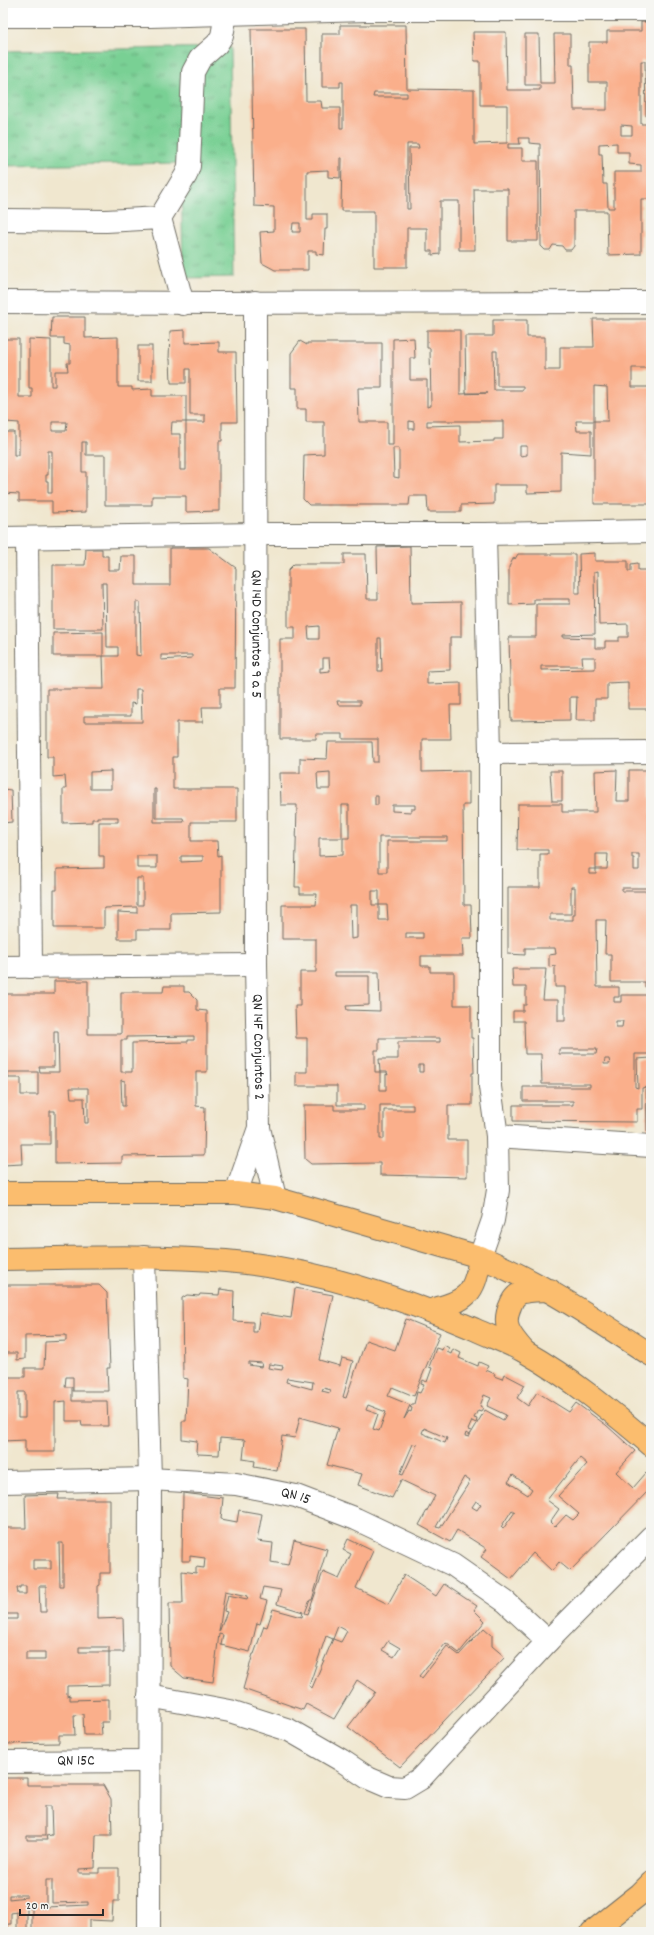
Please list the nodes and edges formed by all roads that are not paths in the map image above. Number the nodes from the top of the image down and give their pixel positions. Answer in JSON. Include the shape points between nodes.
{"nodes":[{"id":1,"x":367,"y":6,"type":"edge"},
{"id":2,"x":150,"y":10,"type":"edge"},
{"id":3,"x":651,"y":10,"type":"edge"},
{"id":4,"x":226,"y":14,"type":"junction"},
{"id":5,"x":3,"y":16,"type":"edge"},
{"id":6,"x":160,"y":218,"type":"junction"},
{"id":7,"x":3,"y":220,"type":"edge"},
{"id":8,"x":3,"y":302,"type":"edge"},
{"id":9,"x":255,"y":302,"type":"junction"},
{"id":10,"x":651,"y":302,"type":"edge"},
{"id":11,"x":183,"y":304,"type":"junction"},
{"id":12,"x":651,"y":531,"type":"edge"},
{"id":13,"x":257,"y":534,"type":"junction"},
{"id":14,"x":485,"y":534,"type":"junction"},
{"id":15,"x":3,"y":538,"type":"edge"},
{"id":16,"x":27,"y":538,"type":"junction"},
{"id":17,"x":651,"y":752,"type":"edge"},
{"id":18,"x":490,"y":754,"type":"junction"},
{"id":19,"x":256,"y":965,"type":"junction"},
{"id":20,"x":3,"y":967,"type":"edge"},
{"id":21,"x":31,"y":967,"type":"junction"},
{"id":22,"x":259,"y":1128,"type":"junction"},
{"id":23,"x":497,"y":1136,"type":"junction"},
{"id":24,"x":651,"y":1146,"type":"edge"},
{"id":25,"x":3,"y":1193,"type":"edge"},
{"id":26,"x":236,"y":1194,"type":"junction"},
{"id":27,"x":275,"y":1198,"type":"junction"},
{"id":28,"x":144,"y":1257,"type":"junction"},
{"id":29,"x":480,"y":1257,"type":"junction"},
{"id":30,"x":3,"y":1259,"type":"edge"},
{"id":31,"x":550,"y":1290,"type":"junction"},
{"id":32,"x":431,"y":1310,"type":"junction"},
{"id":33,"x":524,"y":1352,"type":"junction"},
{"id":34,"x":651,"y":1355,"type":"edge"},
{"id":35,"x":651,"y":1445,"type":"edge"},
{"id":36,"x":150,"y":1479,"type":"junction"},
{"id":37,"x":3,"y":1482,"type":"edge"},
{"id":38,"x":651,"y":1537,"type":"edge"},
{"id":39,"x":548,"y":1641,"type":"junction"},
{"id":40,"x":148,"y":1696,"type":"junction"},
{"id":41,"x":148,"y":1761,"type":"junction"},
{"id":42,"x":3,"y":1762,"type":"edge"},
{"id":43,"x":651,"y":1883,"type":"edge"},
{"id":44,"x":149,"y":1932,"type":"edge"},
{"id":45,"x":592,"y":1932,"type":"edge"}],
"edges":[{"from":1,"to":3,"type":"street"},
{"from":1,"to":4,"type":"street"},
{"from":2,"to":4,"type":"street"},
{"from":2,"to":5,"type":"street"},
{"from":4,"to":6,"type":"street","via":[[222,36],[200,59],[194,72],[189,166]]},
{"from":6,"to":7,"type":"street","via":[[106,221]]},
{"from":6,"to":11,"type":"street"},
{"from":8,"to":11,"type":"street"},
{"from":9,"to":10,"type":"street"},
{"from":9,"to":11,"type":"street"},
{"from":9,"to":13,"type":"street","name":"QN 14D Conjuntos 9 a 5"},
{"from":12,"to":14,"type":"street"},
{"from":13,"to":14,"type":"street"},
{"from":13,"to":16,"type":"street"},
{"from":13,"to":19,"type":"street","name":"QN 14D Conjuntos 9 a 5"},
{"from":14,"to":18,"type":"street"},
{"from":15,"to":16,"type":"street"},
{"from":16,"to":21,"type":"street"},
{"from":17,"to":18,"type":"street"},
{"from":18,"to":23,"type":"street","via":[[490,1087]]},
{"from":19,"to":21,"type":"street"},
{"from":19,"to":22,"type":"street","name":"QN 14F Conjuntos 2"},
{"from":20,"to":21,"type":"street"},
{"from":22,"to":26,"type":"street","name":"QN 14F Conjuntos 2"},
{"from":22,"to":27,"type":"street","name":"QN 14F Conjuntos 2"},
{"from":23,"to":24,"type":"street"},
{"from":23,"to":29,"type":"street","via":[[498,1190],[493,1220]]},
{"from":25,"to":26,"type":"main road"},
{"from":26,"to":27,"type":"main road"},
{"from":27,"to":29,"type":"main road"},
{"from":28,"to":30,"type":"main road"},
{"from":28,"to":32,"type":"main road","via":[[227,1261],[304,1272]]},
{"from":28,"to":36,"type":"street"},
{"from":29,"to":31,"type":"main road"},
{"from":29,"to":32,"type":"main road","via":[[470,1292],[452,1304]]},
{"from":31,"to":33,"type":"main road","via":[[524,1292],[513,1298],[507,1311],[506,1325],[510,1335]]},
{"from":31,"to":34,"type":"main road"},
{"from":32,"to":33,"type":"main road"},
{"from":33,"to":35,"type":"main road","via":[[597,1400]]},
{"from":36,"to":37,"type":"street","name":"QN 15"},
{"from":36,"to":39,"type":"street","name":"QN 15","via":[[236,1484],[296,1496],[356,1518],[453,1565],[506,1602]]},
{"from":36,"to":40,"type":"street"},
{"from":38,"to":39,"type":"street"},
{"from":39,"to":40,"type":"street","via":[[420,1779],[405,1788],[389,1787],[368,1778],[289,1730],[230,1711]]},
{"from":40,"to":41,"type":"street"},
{"from":41,"to":42,"type":"street","name":"QN 15C"},
{"from":41,"to":44,"type":"street"},
{"from":43,"to":45,"type":"main road"}]}
